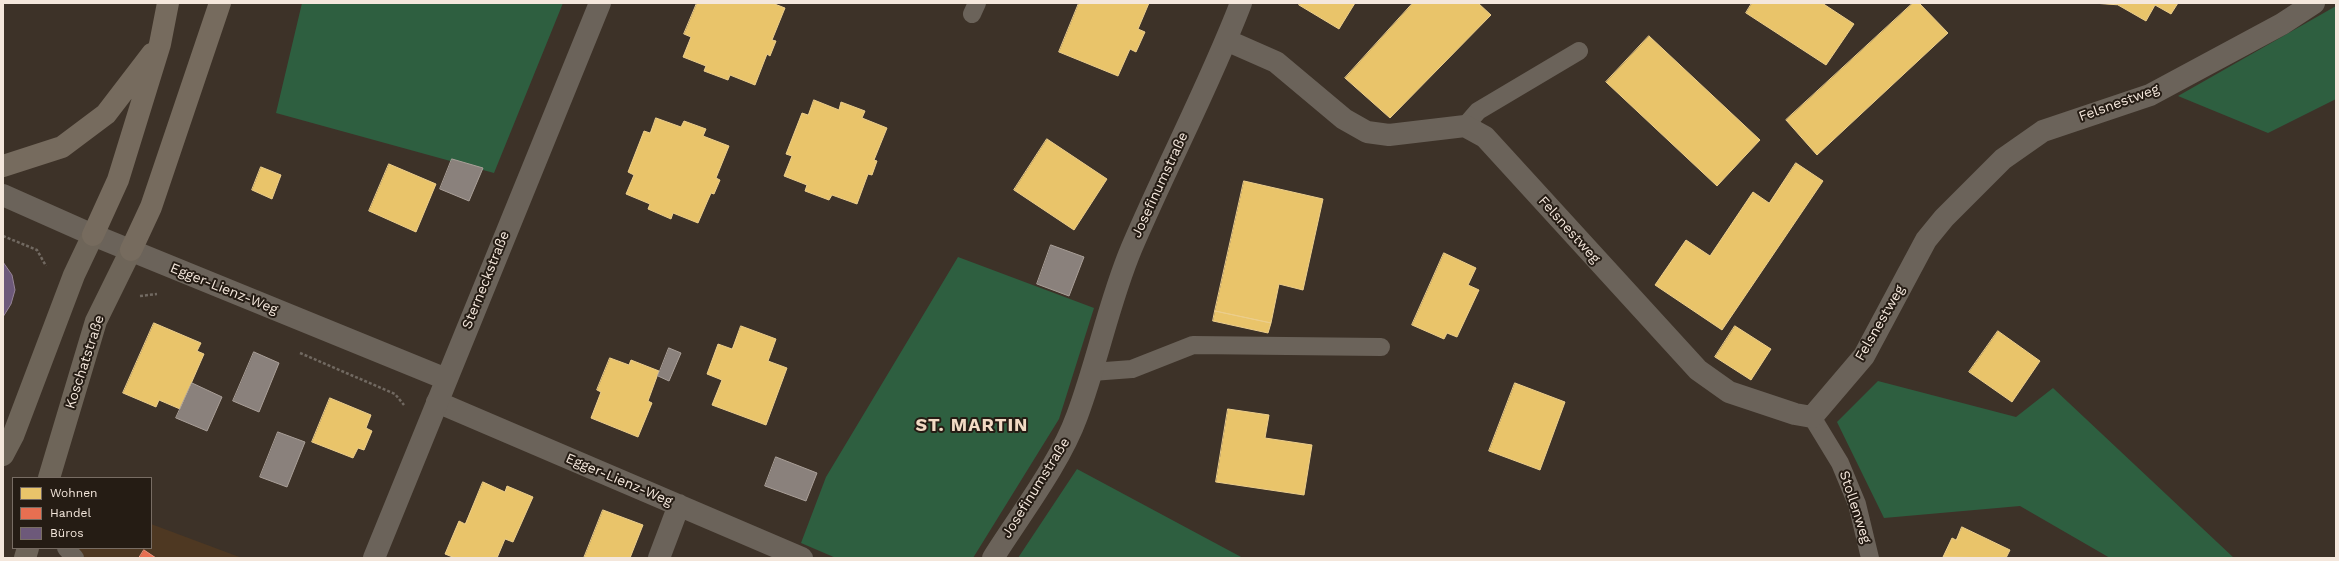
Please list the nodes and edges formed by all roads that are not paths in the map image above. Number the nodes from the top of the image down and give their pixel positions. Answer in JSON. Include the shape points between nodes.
{"nodes":[{"id":1,"x":168,"y":3,"type":"edge"},
{"id":2,"x":220,"y":3,"type":"edge"},
{"id":3,"x":600,"y":3,"type":"edge"},
{"id":4,"x":1241,"y":3,"type":"edge"},
{"id":5,"x":2314,"y":3,"type":"edge"},
{"id":6,"x":1226,"y":40,"type":"junction"},
{"id":7,"x":160,"y":44,"type":"junction"},
{"id":8,"x":1579,"y":51,"type":"dead end"},
{"id":9,"x":1465,"y":126,"type":"junction"},
{"id":10,"x":3,"y":166,"type":"edge"},
{"id":11,"x":3,"y":196,"type":"edge"},
{"id":12,"x":93,"y":235,"type":"junction"},
{"id":13,"x":131,"y":250,"type":"junction"},
{"id":14,"x":1381,"y":347,"type":"dead end"},
{"id":15,"x":1092,"y":372,"type":"junction"},
{"id":16,"x":446,"y":379,"type":"junction"},
{"id":17,"x":437,"y":402,"type":"junction"},
{"id":18,"x":1812,"y":417,"type":"junction"},
{"id":19,"x":3,"y":455,"type":"edge"},
{"id":20,"x":49,"y":477,"type":"edge"},
{"id":21,"x":679,"y":505,"type":"junction"},
{"id":22,"x":67,"y":549,"type":"edge"},
{"id":23,"x":75,"y":558,"type":"edge"},
{"id":24,"x":374,"y":558,"type":"edge"},
{"id":25,"x":659,"y":558,"type":"edge"},
{"id":26,"x":802,"y":558,"type":"edge"},
{"id":27,"x":993,"y":558,"type":"edge"},
{"id":28,"x":1870,"y":558,"type":"edge"}],
"edges":[{"from":1,"to":7,"type":"main road"},
{"from":2,"to":13,"type":"main road","via":[[151,208]]},
{"from":3,"to":16,"type":"street","name":"Sterneckstraße"},
{"from":4,"to":6,"type":"street","name":"Josefinumstraße"},
{"from":5,"to":18,"type":"street","name":"Felsnestweg","via":[[2282,24],[2150,94],[2043,131],[2003,159],[1944,218],[1926,240],[1864,356]]},
{"from":6,"to":9,"type":"street","via":[[1276,62],[1344,119],[1367,132],[1389,135]]},
{"from":6,"to":15,"type":"street","name":"Josefinumstraße","via":[[1132,247],[1116,288]]},
{"from":7,"to":10,"type":"main road","via":[[106,114],[62,147]]},
{"from":7,"to":12,"type":"main road","via":[[118,180]]},
{"from":8,"to":9,"type":"lane","via":[[1478,111]]},
{"from":9,"to":18,"type":"street","name":"Felsnestweg","via":[[1485,137],[1698,370],[1729,392]]},
{"from":11,"to":12,"type":"street","name":"Egger-Lienz-Weg"},
{"from":12,"to":13,"type":"street","name":"Egger-Lienz-Weg"},
{"from":12,"to":19,"type":"main road","via":[[74,275],[13,436]]},
{"from":13,"to":16,"type":"street","name":"Egger-Lienz-Weg"},
{"from":13,"to":20,"type":"main road","name":"Koschatstraße","via":[[96,321]]},
{"from":14,"to":15,"type":"lane","via":[[1193,345],[1132,369]]},
{"from":15,"to":27,"type":"street","name":"Josefinumstraße","via":[[1066,442]]},
{"from":16,"to":17,"type":"street","name":"Sterneckstraße"},
{"from":17,"to":21,"type":"street","name":"Egger-Lienz-Weg"},
{"from":17,"to":24,"type":"street","name":"Sterneckstraße"},
{"from":18,"to":28,"type":"lane","name":"Stollenweg","via":[[1840,463],[1857,504]]},
{"from":21,"to":25,"type":"street"},
{"from":21,"to":26,"type":"street","name":"Egger-Lienz-Weg"},
{"from":22,"to":23,"type":"lane"}]}
